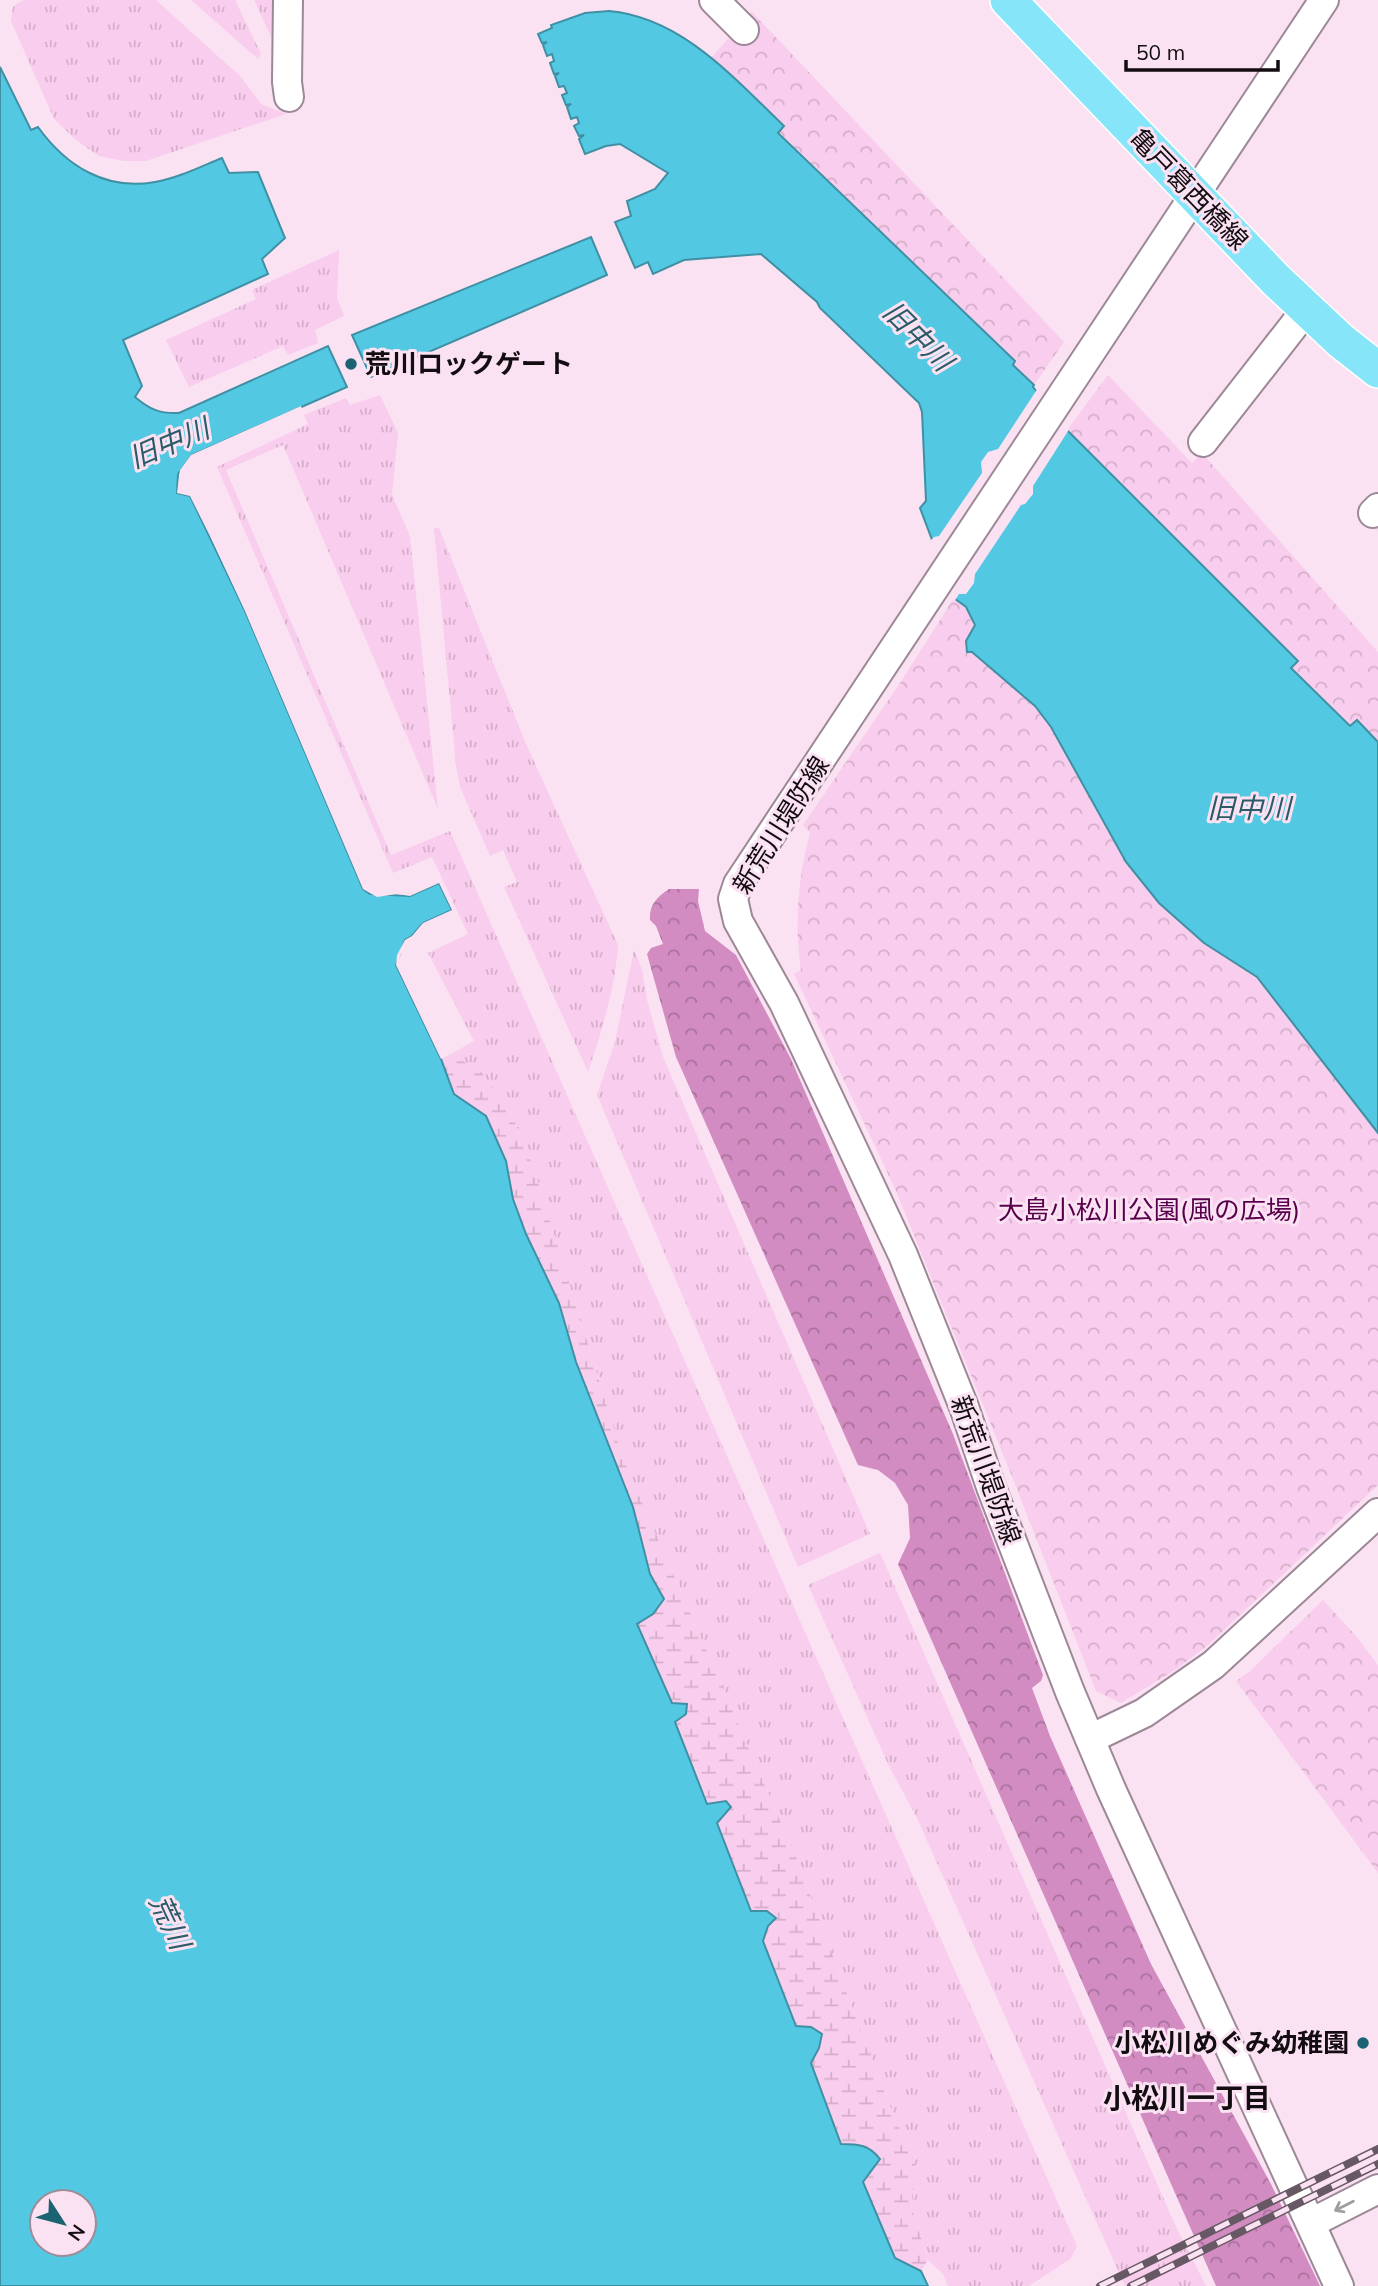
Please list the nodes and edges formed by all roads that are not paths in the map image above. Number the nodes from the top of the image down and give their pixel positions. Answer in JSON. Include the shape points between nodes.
{"nodes":[{"id":1,"x":288,"y":0,"type":"edge"},
{"id":2,"x":714,"y":0,"type":"edge"},
{"id":3,"x":1008,"y":0,"type":"edge"},
{"id":4,"x":1324,"y":0,"type":"edge"},
{"id":5,"x":744,"y":30,"type":"dead end"},
{"id":6,"x":289,"y":97,"type":"dead end"},
{"id":7,"x":1194,"y":195,"type":"junction"},
{"id":8,"x":1306,"y":310,"type":"junction"},
{"id":9,"x":1378,"y":370,"type":"edge"},
{"id":10,"x":1203,"y":442,"type":"dead end"},
{"id":11,"x":1378,"y":1513,"type":"edge"},
{"id":12,"x":1090,"y":1739,"type":"junction"},
{"id":13,"x":1378,"y":2189,"type":"edge"},
{"id":14,"x":1311,"y":2223,"type":"junction"},
{"id":15,"x":1339,"y":2286,"type":"edge"}],
"edges":[{"from":1,"to":6,"type":"street"},
{"from":2,"to":5,"type":"street"},
{"from":3,"to":7,"type":"main road","name":"亀戸葛西橋線"},
{"from":4,"to":7,"type":"street","name":"新荒川堤防線"},
{"from":7,"to":8,"type":"main road","name":"亀戸葛西橋線"},
{"from":7,"to":12,"type":"street","name":"新荒川堤防線","via":[[738,884],[733,899],[738,921],[796,1027],[903,1255]]},
{"from":8,"to":9,"type":"main road","name":"亀戸葛西橋線"},
{"from":8,"to":10,"type":"street"},
{"from":11,"to":12,"type":"street","via":[[1213,1665],[1144,1713]]},
{"from":12,"to":14,"type":"street","name":"新荒川堤防線"},
{"from":13,"to":14,"type":"street","one_way":true},
{"from":14,"to":15,"type":"street","name":"新荒川堤防線"}]}
